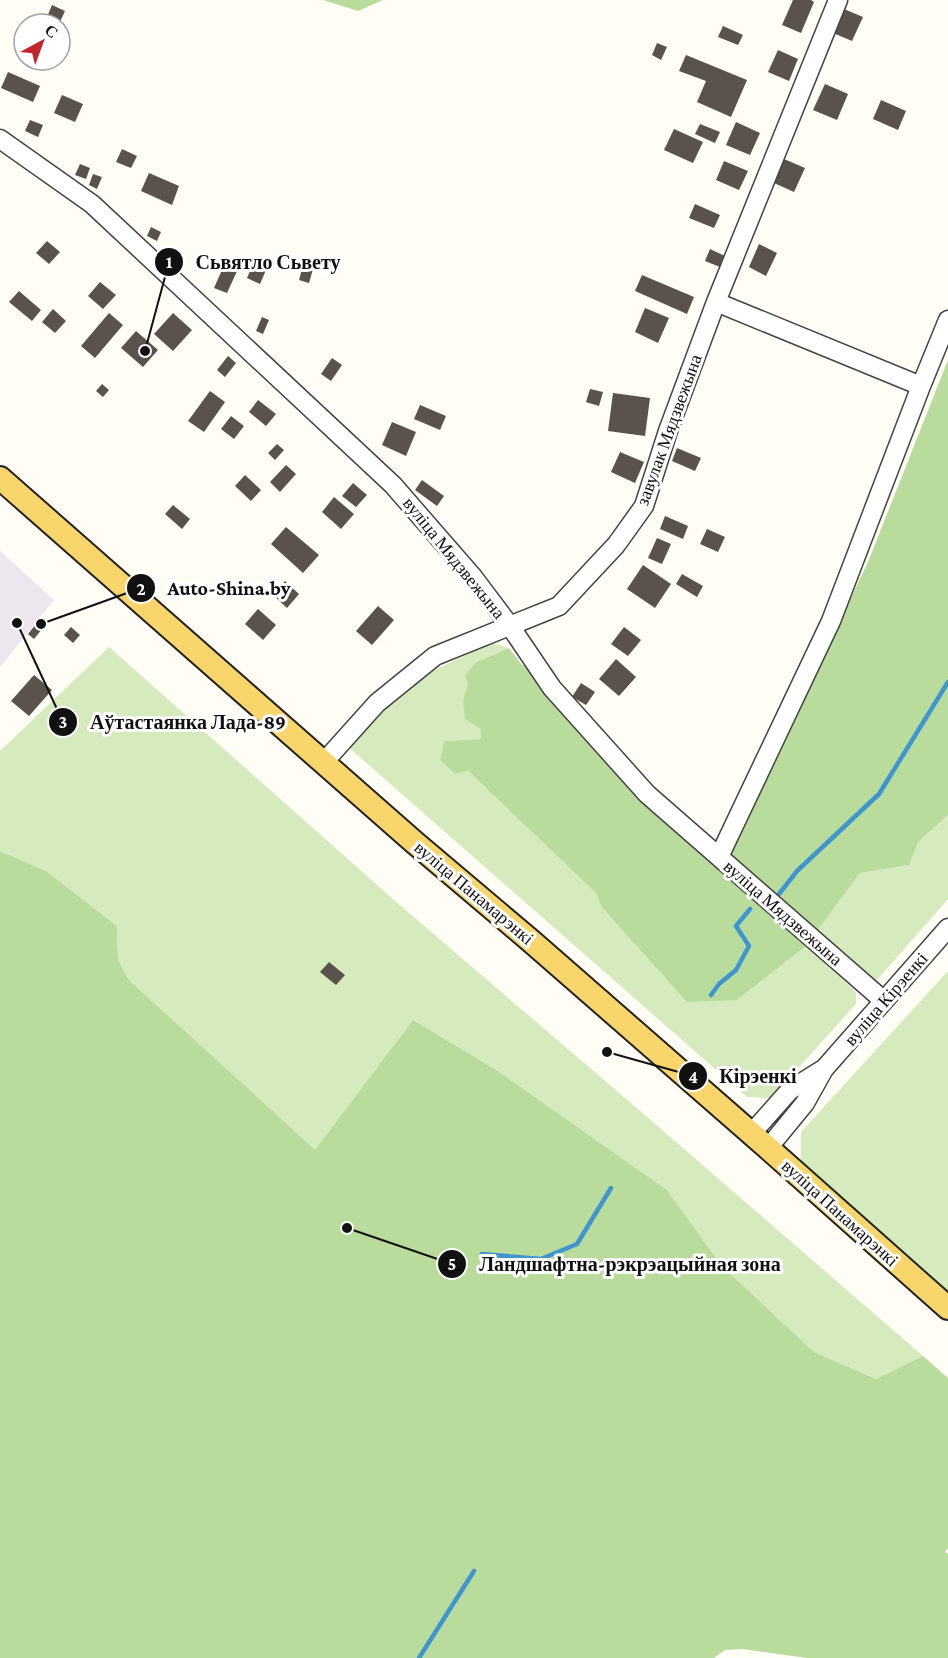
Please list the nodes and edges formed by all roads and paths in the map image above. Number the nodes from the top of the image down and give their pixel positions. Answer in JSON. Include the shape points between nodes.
{"nodes":[{"id":1,"x":838,"y":0,"type":"edge"},
{"id":2,"x":0,"y":139,"type":"edge"},
{"id":3,"x":716,"y":302,"type":"junction"},
{"id":4,"x":948,"y":320,"type":"edge"},
{"id":5,"x":921,"y":386,"type":"junction"},
{"id":6,"x":0,"y":478,"type":"edge"},
{"id":7,"x":510,"y":626,"type":"junction"},
{"id":8,"x":324,"y":762,"type":"junction"},
{"id":9,"x":719,"y":857,"type":"junction"},
{"id":10,"x":948,"y":928,"type":"edge"},
{"id":11,"x":884,"y":1001,"type":"junction"},
{"id":12,"x":759,"y":1141,"type":"junction"},
{"id":13,"x":948,"y":1308,"type":"edge"}],
"edges":[{"from":1,"to":3,"type":"street","name":"завулак Мядзвежына"},
{"from":2,"to":7,"type":"street","name":"вуліца Мядзвежына","via":[[92,204],[393,485]]},
{"from":3,"to":5,"type":"street"},
{"from":3,"to":7,"type":"street","name":"завулак Мядзвежына","via":[[644,506],[616,545],[559,606]]},
{"from":4,"to":5,"type":"street"},
{"from":5,"to":9,"type":"street","via":[[831,621]]},
{"from":6,"to":8,"type":"main road","name":"вуліца Панамарэнкі"},
{"from":7,"to":8,"type":"street","name":"завулак Мядзвежына","via":[[435,656],[377,704]]},
{"from":7,"to":9,"type":"street","name":"вуліца Мядзвежына","via":[[552,688],[647,794]]},
{"from":8,"to":12,"type":"main road","name":"вуліца Панамарэнкі"},
{"from":9,"to":11,"type":"street","name":"вуліца Мядзвежына"},
{"from":10,"to":11,"type":"street","name":"вуліца Кірэенкі"},
{"from":11,"to":12,"type":"street","name":"вуліца Кірэенкі","via":[[824,1069],[790,1090]]},
{"from":12,"to":13,"type":"main road","name":"вуліца Панамарэнкі"}]}
